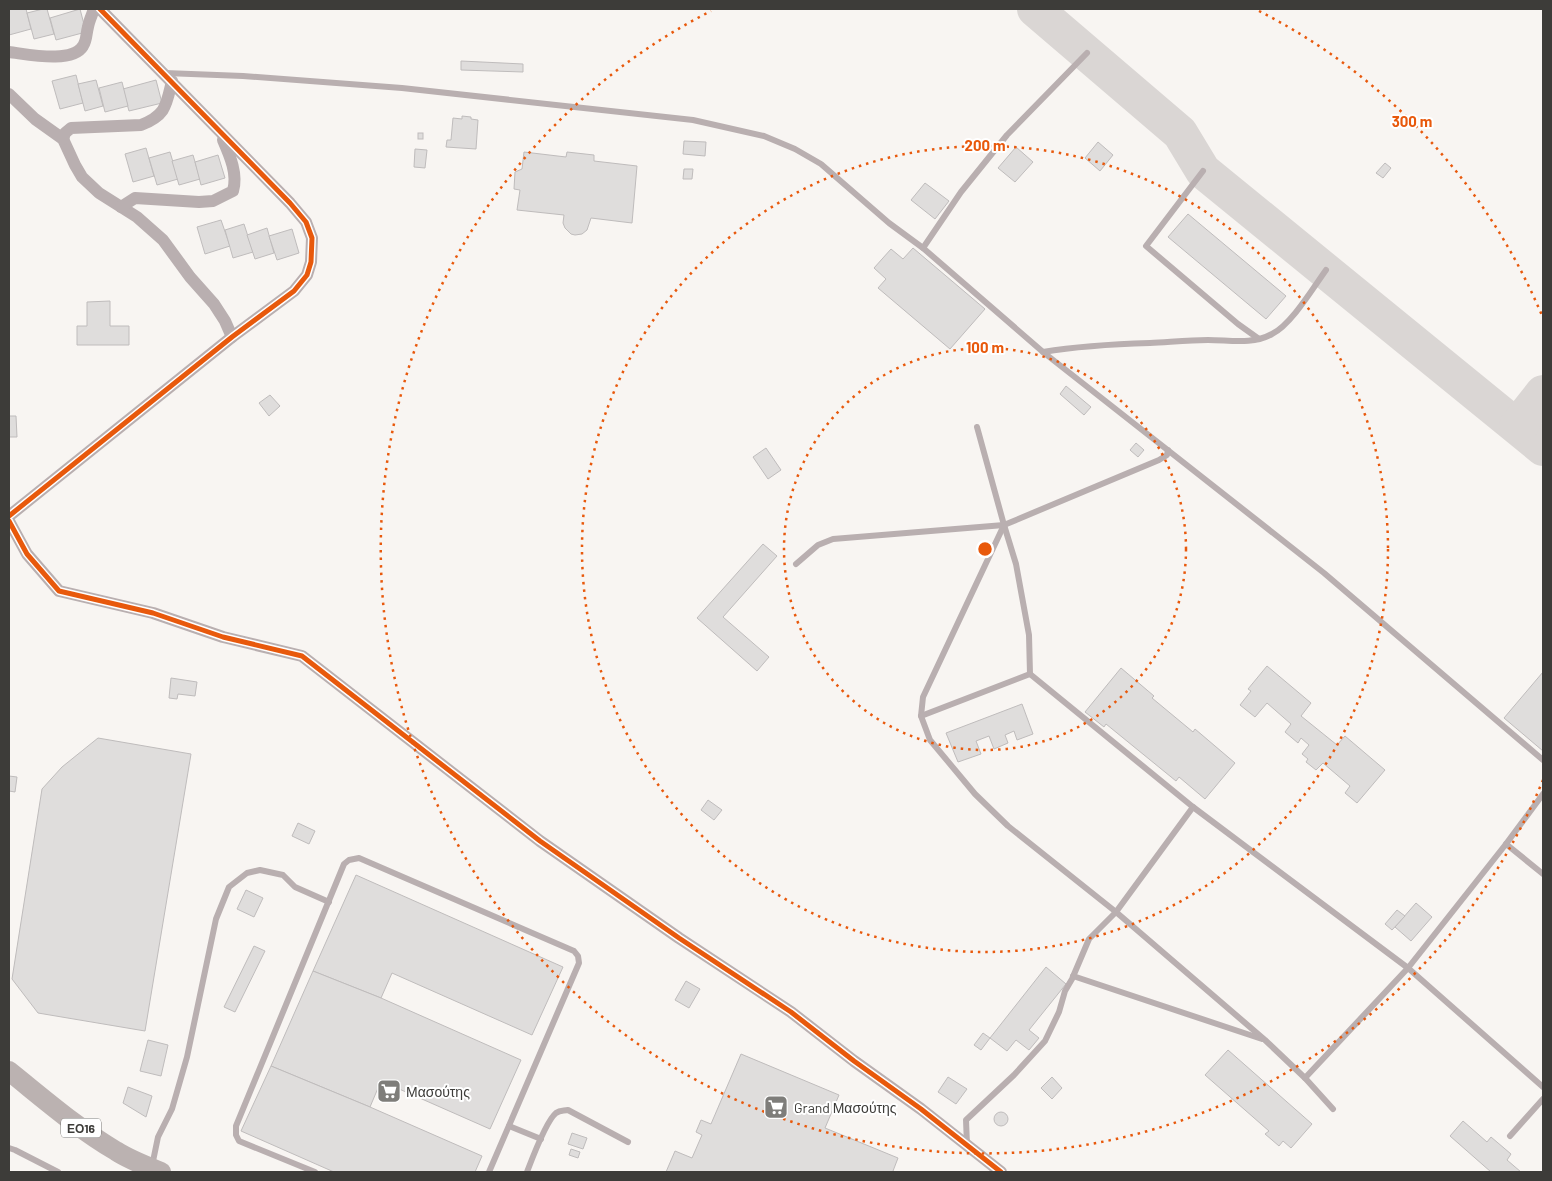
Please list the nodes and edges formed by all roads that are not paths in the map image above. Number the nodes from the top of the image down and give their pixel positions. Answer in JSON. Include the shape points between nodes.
{"nodes":[{"id":1,"x":94,"y":9,"type":"edge"},
{"id":2,"x":100,"y":9,"type":"edge"},
{"id":3,"x":9,"y":52,"type":"edge"},
{"id":4,"x":1087,"y":54,"type":"dead end"},
{"id":5,"x":168,"y":77,"type":"junction"},
{"id":6,"x":9,"y":94,"type":"edge"},
{"id":7,"x":219,"y":131,"type":"junction"},
{"id":8,"x":62,"y":139,"type":"junction"},
{"id":9,"x":1203,"y":171,"type":"dead end"},
{"id":10,"x":120,"y":207,"type":"junction"},
{"id":11,"x":923,"y":248,"type":"junction"},
{"id":12,"x":1326,"y":270,"type":"dead end"},
{"id":13,"x":232,"y":337,"type":"junction"},
{"id":14,"x":1259,"y":340,"type":"junction"},
{"id":15,"x":1044,"y":352,"type":"junction"},
{"id":16,"x":976,"y":426,"type":"dead end"},
{"id":17,"x":1168,"y":450,"type":"junction"},
{"id":18,"x":9,"y":516,"type":"edge"},
{"id":19,"x":9,"y":521,"type":"edge"},
{"id":20,"x":1004,"y":525,"type":"junction"},
{"id":21,"x":796,"y":564,"type":"dead end"},
{"id":22,"x":1030,"y":674,"type":"junction"},
{"id":23,"x":921,"y":716,"type":"junction"},
{"id":24,"x":1543,"y":760,"type":"edge"},
{"id":25,"x":1543,"y":794,"type":"edge"},
{"id":26,"x":1193,"y":807,"type":"junction"},
{"id":27,"x":1506,"y":844,"type":"junction"},
{"id":28,"x":1543,"y":874,"type":"edge"},
{"id":29,"x":329,"y":902,"type":"junction"},
{"id":30,"x":1116,"y":912,"type":"junction"},
{"id":31,"x":1408,"y":968,"type":"junction"},
{"id":32,"x":1073,"y":976,"type":"junction"},
{"id":33,"x":1265,"y":1040,"type":"junction"},
{"id":34,"x":9,"y":1071,"type":"edge"},
{"id":35,"x":1305,"y":1078,"type":"junction"},
{"id":36,"x":1543,"y":1087,"type":"edge"},
{"id":37,"x":1543,"y":1099,"type":"edge"},
{"id":38,"x":1333,"y":1109,"type":"dead end"},
{"id":39,"x":509,"y":1126,"type":"junction"},
{"id":40,"x":1510,"y":1136,"type":"dead end"},
{"id":41,"x":541,"y":1139,"type":"junction"},
{"id":42,"x":628,"y":1142,"type":"dead end"},
{"id":43,"x":967,"y":1145,"type":"junction"},
{"id":44,"x":9,"y":1148,"type":"edge"},
{"id":45,"x":156,"y":1170,"type":"edge"},
{"id":46,"x":58,"y":1172,"type":"edge"},
{"id":47,"x":316,"y":1172,"type":"edge"},
{"id":48,"x":489,"y":1172,"type":"edge"},
{"id":49,"x":527,"y":1172,"type":"edge"},
{"id":50,"x":1001,"y":1172,"type":"edge"}],
"edges":[{"from":1,"to":3,"type":"street","via":[[86,40],[76,53],[63,56]]},
{"from":2,"to":5,"type":"street"},
{"from":4,"to":11,"type":"lane","via":[[1007,135],[961,192]]},
{"from":5,"to":7,"type":"street"},
{"from":5,"to":8,"type":"street","via":[[166,104],[161,115],[141,125],[71,128]]},
{"from":5,"to":11,"type":"lane","via":[[243,76],[402,88],[683,118],[764,136],[821,164]]},
{"from":6,"to":8,"type":"street","via":[[35,120]]},
{"from":7,"to":10,"type":"street","via":[[236,181],[233,191],[213,201],[135,198]]},
{"from":7,"to":13,"type":"street","via":[[290,203],[306,222],[312,238],[307,275],[294,291]]},
{"from":8,"to":10,"type":"street","via":[[82,177]]},
{"from":9,"to":14,"type":"lane","via":[[1146,246]]},
{"from":10,"to":13,"type":"street","via":[[163,240],[214,304]]},
{"from":11,"to":15,"type":"lane"},
{"from":12,"to":14,"type":"lane","via":[[1290,318],[1273,334]]},
{"from":13,"to":18,"type":"street"},
{"from":14,"to":15,"type":"lane","via":[[1124,344]]},
{"from":15,"to":17,"type":"lane"},
{"from":16,"to":20,"type":"lane"},
{"from":17,"to":20,"type":"lane","via":[[1167,455],[1159,460]]},
{"from":17,"to":24,"type":"lane","via":[[1324,573]]},
{"from":19,"to":43,"type":"street","via":[[27,554],[59,591],[153,613],[223,637],[302,656],[540,841],[792,1012]]},
{"from":20,"to":21,"type":"lane","via":[[833,539],[818,545]]},
{"from":20,"to":22,"type":"lane","via":[[1016,564],[1029,634]]},
{"from":20,"to":23,"type":"lane","via":[[923,696]]},
{"from":22,"to":23,"type":"lane"},
{"from":22,"to":26,"type":"lane"},
{"from":23,"to":30,"type":"lane","via":[[930,740],[975,794],[1008,826]]},
{"from":25,"to":27,"type":"lane"},
{"from":26,"to":30,"type":"lane"},
{"from":26,"to":31,"type":"lane"},
{"from":27,"to":28,"type":"lane"},
{"from":27,"to":31,"type":"lane"},
{"from":29,"to":39,"type":"lane","via":[[344,864],[359,858],[574,951],[579,963]]},
{"from":29,"to":45,"type":"lane","via":[[295,887],[283,875],[260,870],[247,873],[229,887],[216,919],[187,1057],[172,1109],[158,1136]]},
{"from":29,"to":47,"type":"lane","via":[[236,1126],[239,1141]]},
{"from":30,"to":32,"type":"lane","via":[[1089,939]]},
{"from":30,"to":33,"type":"lane"},
{"from":31,"to":35,"type":"lane"},
{"from":31,"to":36,"type":"lane"},
{"from":32,"to":33,"type":"lane"},
{"from":32,"to":43,"type":"lane","via":[[1046,1041],[966,1120]]},
{"from":33,"to":35,"type":"lane"},
{"from":34,"to":45,"type":"main road","number":"ΕΟ16","via":[[96,1139]]},
{"from":35,"to":38,"type":"lane"},
{"from":37,"to":40,"type":"lane"},
{"from":39,"to":41,"type":"lane"},
{"from":39,"to":48,"type":"lane"},
{"from":41,"to":42,"type":"lane","via":[[554,1115],[568,1110]]},
{"from":41,"to":49,"type":"lane"},
{"from":43,"to":50,"type":"street"},
{"from":44,"to":46,"type":"lane"}]}
